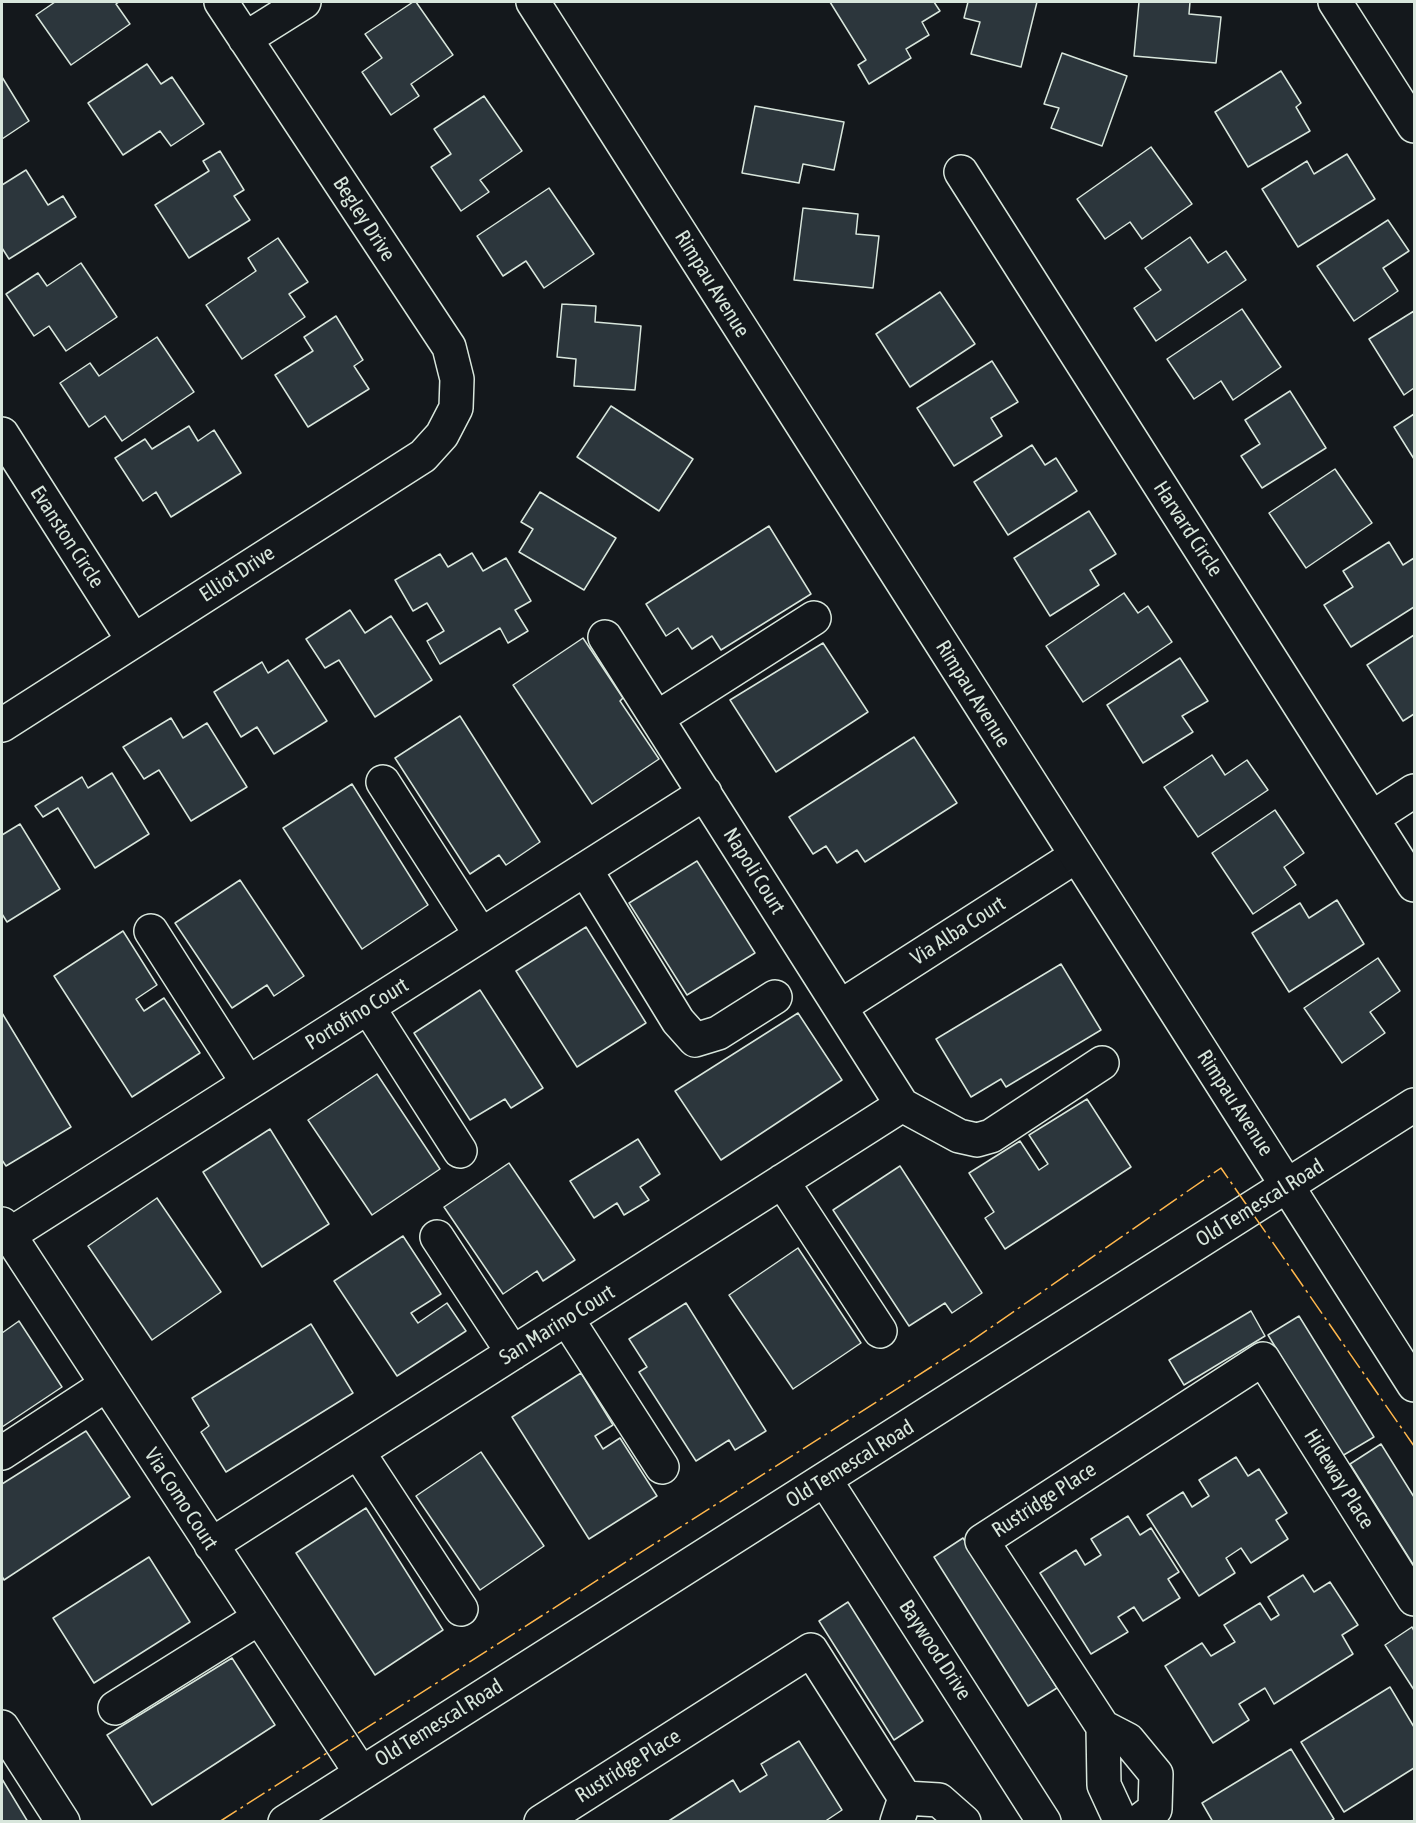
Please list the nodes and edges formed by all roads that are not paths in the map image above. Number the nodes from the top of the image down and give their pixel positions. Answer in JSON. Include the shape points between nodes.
{"nodes":[{"id":1,"x":221,"y":2,"type":"edge"},
{"id":2,"x":304,"y":2,"type":"edge"},
{"id":3,"x":533,"y":2,"type":"edge"},
{"id":4,"x":1335,"y":2,"type":"edge"},
{"id":5,"x":245,"y":39,"type":"junction"},
{"id":6,"x":1414,"y":126,"type":"edge"},
{"id":7,"x":961,"y":172,"type":"dead end"},
{"id":8,"x":456,"y":408,"type":"joint"},
{"id":9,"x":2,"y":434,"type":"edge"},
{"id":10,"x":814,"y":618,"type":"dead end"},
{"id":11,"x":605,"y":638,"type":"dead end"},
{"id":12,"x":133,"y":640,"type":"junction"},
{"id":13,"x":657,"y":718,"type":"junction"},
{"id":14,"x":2,"y":725,"type":"edge"},
{"id":15,"x":383,"y":782,"type":"dead end"},
{"id":16,"x":1414,"y":791,"type":"edge"},
{"id":17,"x":705,"y":793,"type":"junction"},
{"id":18,"x":1372,"y":818,"type":"junction"},
{"id":19,"x":1076,"y":856,"type":"junction"},
{"id":20,"x":585,"y":869,"type":"junction"},
{"id":21,"x":1414,"y":885,"type":"edge"},
{"id":22,"x":151,"y":932,"type":"dead end"},
{"id":23,"x":481,"y":935,"type":"junction"},
{"id":24,"x":775,"y":997,"type":"dead end"},
{"id":25,"x":840,"y":1006,"type":"junction"},
{"id":26,"x":368,"y":1007,"type":"junction"},
{"id":27,"x":1102,"y":1063,"type":"dead end"},
{"id":28,"x":248,"y":1083,"type":"junction"},
{"id":29,"x":902,"y":1105,"type":"junction"},
{"id":30,"x":1414,"y":1105,"type":"edge"},
{"id":31,"x":460,"y":1150,"type":"dead end"},
{"id":32,"x":782,"y":1181,"type":"junction"},
{"id":33,"x":1288,"y":1186,"type":"junction"},
{"id":34,"x":5,"y":1230,"type":"edge"},
{"id":35,"x":437,"y":1237,"type":"dead end"},
{"id":36,"x":567,"y":1318,"type":"junction"},
{"id":37,"x":880,"y":1331,"type":"dead end"},
{"id":38,"x":513,"y":1353,"type":"junction"},
{"id":39,"x":1263,"y":1359,"type":"joint"},
{"id":40,"x":106,"y":1385,"type":"junction"},
{"id":41,"x":1414,"y":1385,"type":"edge"},
{"id":42,"x":358,"y":1452,"type":"junction"},
{"id":43,"x":2,"y":1454,"type":"edge"},
{"id":44,"x":662,"y":1467,"type":"dead end"},
{"id":45,"x":825,"y":1480,"type":"junction"},
{"id":46,"x":211,"y":1545,"type":"junction"},
{"id":47,"x":1414,"y":1599,"type":"edge"},
{"id":48,"x":461,"y":1610,"type":"dead end"},
{"id":49,"x":259,"y":1618,"type":"junction"},
{"id":50,"x":115,"y":1708,"type":"dead end"},
{"id":51,"x":2,"y":1727,"type":"edge"},
{"id":52,"x":1103,"y":1727,"type":"junction"},
{"id":53,"x":361,"y":1773,"type":"junction"},
{"id":54,"x":901,"y":1810,"type":"edge"},
{"id":55,"x":63,"y":1821,"type":"edge"},
{"id":56,"x":285,"y":1821,"type":"edge"},
{"id":57,"x":541,"y":1821,"type":"edge"},
{"id":58,"x":964,"y":1821,"type":"edge"},
{"id":59,"x":1044,"y":1821,"type":"edge"},
{"id":60,"x":1121,"y":1821,"type":"edge"},
{"id":61,"x":1138,"y":1821,"type":"edge"}],
"edges":[{"from":1,"to":5,"type":"street","name":"Begley Drive"},
{"from":2,"to":5,"type":"street"},
{"from":3,"to":19,"type":"street","name":"Rimpau Avenue"},
{"from":4,"to":6,"type":"street"},
{"from":5,"to":8,"type":"street","name":"Begley Drive","via":[[449,347],[457,379]]},
{"from":7,"to":18,"type":"street","name":"Harvard Circle"},
{"from":8,"to":12,"type":"street","name":"Elliot Drive","via":[[442,435],[423,456]]},
{"from":9,"to":12,"type":"street","name":"Evanston Circle"},
{"from":10,"to":13,"type":"street"},
{"from":11,"to":13,"type":"street","name":"Napoli Court"},
{"from":12,"to":14,"type":"street","name":"Elliot Drive"},
{"from":13,"to":17,"type":"street","name":"Napoli Court"},
{"from":15,"to":23,"type":"street"},
{"from":16,"to":18,"type":"street"},
{"from":17,"to":20,"type":"street","name":"Portofino Court"},
{"from":17,"to":25,"type":"street","name":"Napoli Court"},
{"from":18,"to":21,"type":"street","name":"Harvard Circle"},
{"from":19,"to":25,"type":"street","name":"Via Alba Court"},
{"from":19,"to":33,"type":"street","name":"Rimpau Avenue"},
{"from":20,"to":23,"type":"street","name":"Portofino Court"},
{"from":20,"to":24,"type":"street","via":[[678,1021],[695,1040],[718,1034]]},
{"from":22,"to":28,"type":"street"},
{"from":23,"to":26,"type":"street","name":"Portofino Court"},
{"from":25,"to":29,"type":"street","name":"Napoli Court"},
{"from":26,"to":28,"type":"street","name":"Portofino Court"},
{"from":26,"to":31,"type":"street"},
{"from":27,"to":29,"type":"street","via":[[991,1136],[977,1140],[958,1136]]},
{"from":28,"to":34,"type":"street","name":"Portofino Court"},
{"from":29,"to":32,"type":"street","name":"San Marino Court"},
{"from":30,"to":33,"type":"street","name":"Old Temescal Road"},
{"from":32,"to":36,"type":"street","name":"San Marino Court"},
{"from":32,"to":37,"type":"street"},
{"from":33,"to":41,"type":"street","name":"Rimpau Avenue"},
{"from":33,"to":45,"type":"street","name":"Old Temescal Road"},
{"from":34,"to":40,"type":"street","name":"Via Como Court"},
{"from":35,"to":38,"type":"street"},
{"from":36,"to":38,"type":"street","name":"San Marino Court"},
{"from":36,"to":44,"type":"street"},
{"from":38,"to":42,"type":"street","name":"San Marino Court"},
{"from":39,"to":47,"type":"street","name":"Hideway Place"},
{"from":39,"to":52,"type":"street","name":"Rustridge Place","via":[[982,1540]]},
{"from":40,"to":43,"type":"street"},
{"from":40,"to":46,"type":"street","name":"Via Como Court"},
{"from":42,"to":46,"type":"street","name":"San Marino Court"},
{"from":42,"to":48,"type":"street"},
{"from":45,"to":53,"type":"street","name":"Old Temescal Road"},
{"from":45,"to":59,"type":"street","name":"Baywood Drive"},
{"from":46,"to":49,"type":"street","name":"Via Como Court"},
{"from":49,"to":50,"type":"street"},
{"from":49,"to":53,"type":"street","name":"Via Como Court"},
{"from":51,"to":55,"type":"street"},
{"from":52,"to":60,"type":"street","via":[[1104,1785]]},
{"from":52,"to":61,"type":"street","name":"Rustridge Place","via":[[1128,1740],[1156,1774],[1155,1809]]},
{"from":53,"to":56,"type":"street","name":"Old Temescal Road"},
{"from":54,"to":57,"type":"street","name":"Rustridge Place","via":[[811,1650]]},
{"from":54,"to":58,"type":"street","name":"Rustridge Place","via":[[939,1800]]}]}
